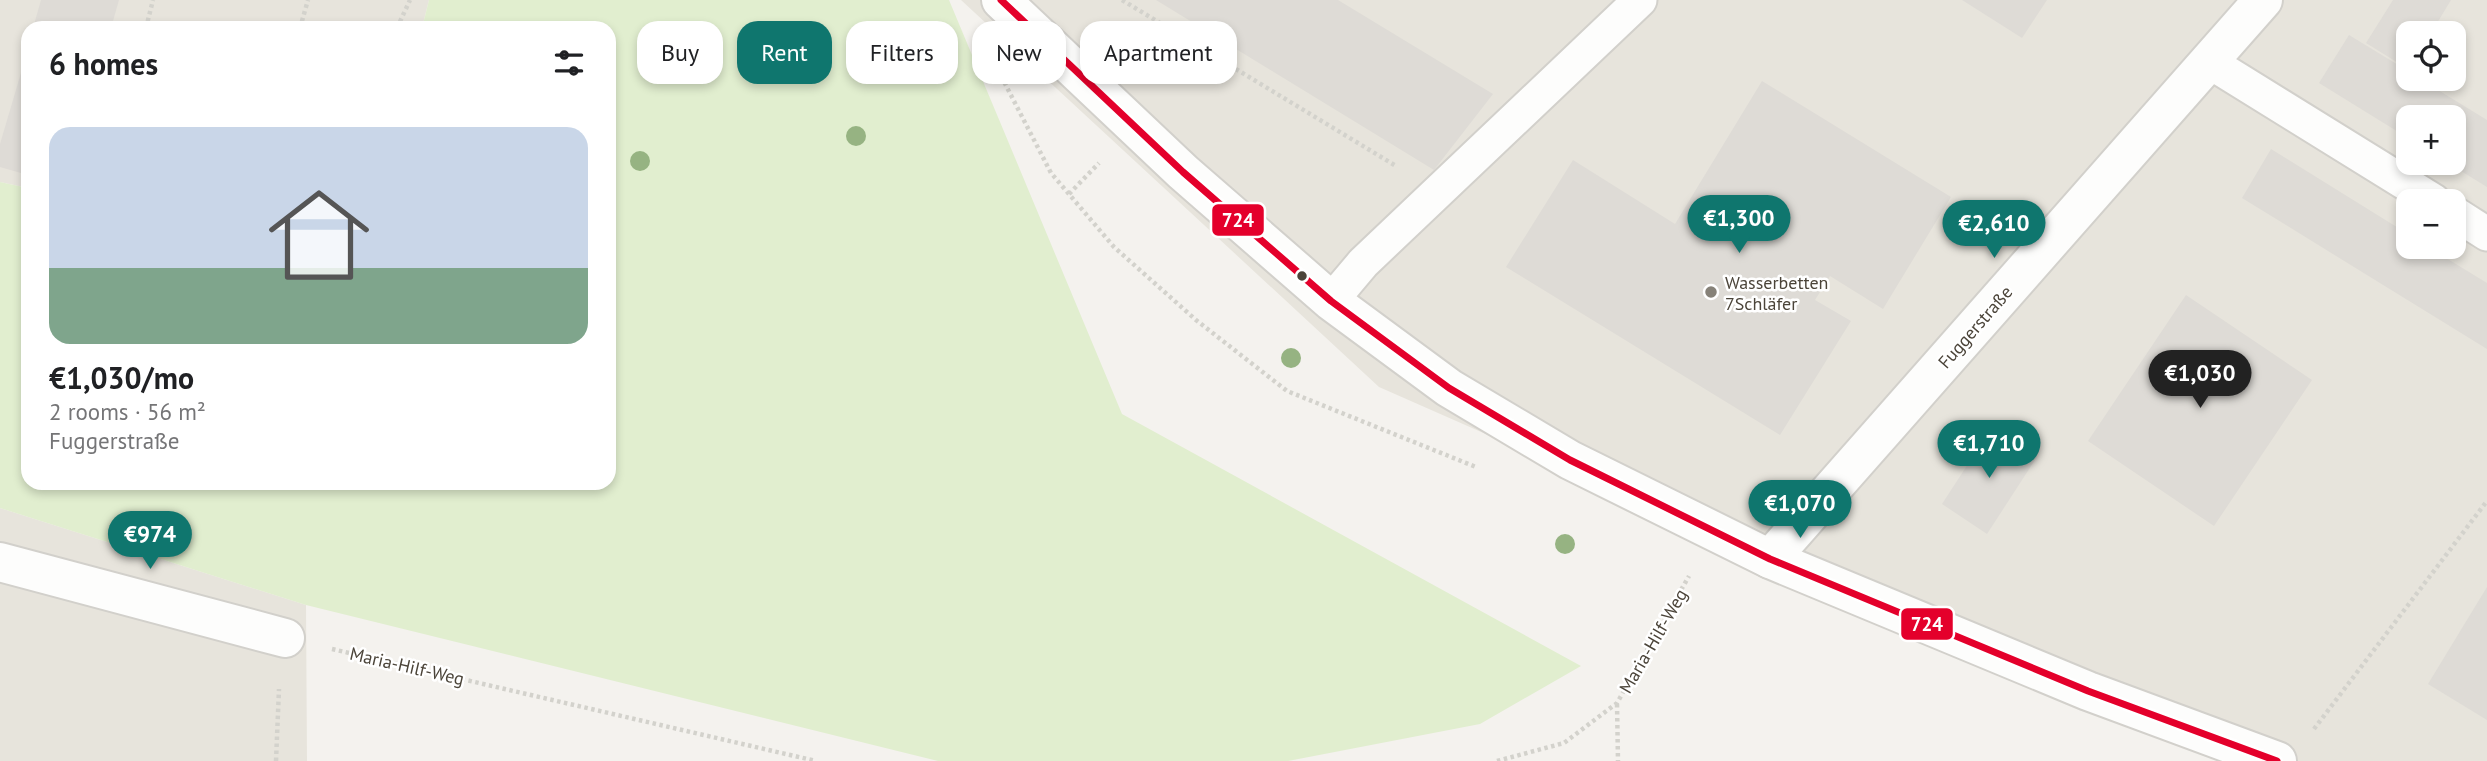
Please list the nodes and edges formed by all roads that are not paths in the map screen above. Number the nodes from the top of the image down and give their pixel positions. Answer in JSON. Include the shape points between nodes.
{"nodes":[{"id":1,"x":1001,"y":0,"type":"edge"},
{"id":2,"x":1640,"y":0,"type":"edge"},
{"id":3,"x":2263,"y":0,"type":"edge"},
{"id":4,"x":2208,"y":61,"type":"junction"},
{"id":5,"x":2415,"y":189,"type":"edge"},
{"id":6,"x":2466,"y":221,"type":"edge"},
{"id":7,"x":2487,"y":234,"type":"edge"},
{"id":8,"x":1331,"y":301,"type":"junction"},
{"id":9,"x":1770,"y":559,"type":"junction"},
{"id":10,"x":0,"y":562,"type":"edge"},
{"id":11,"x":285,"y":638,"type":"road end"},
{"id":12,"x":2292,"y":750,"type":"edge"}],
"edges":[{"from":1,"to":8,"type":"street","via":[[1183,172]]},
{"from":2,"to":8,"type":"lane","via":[[1363,263]]},
{"from":3,"to":4,"type":"street","name":"Fuggerstraße"},
{"from":4,"to":5,"type":"lane"},
{"from":4,"to":9,"type":"street","name":"Fuggerstraße"},
{"from":6,"to":7,"type":"lane"},
{"from":8,"to":9,"type":"street","via":[[1449,387],[1570,460]]},
{"from":9,"to":12,"type":"street","via":[[2088,691]]},
{"from":10,"to":11,"type":"street"}]}
